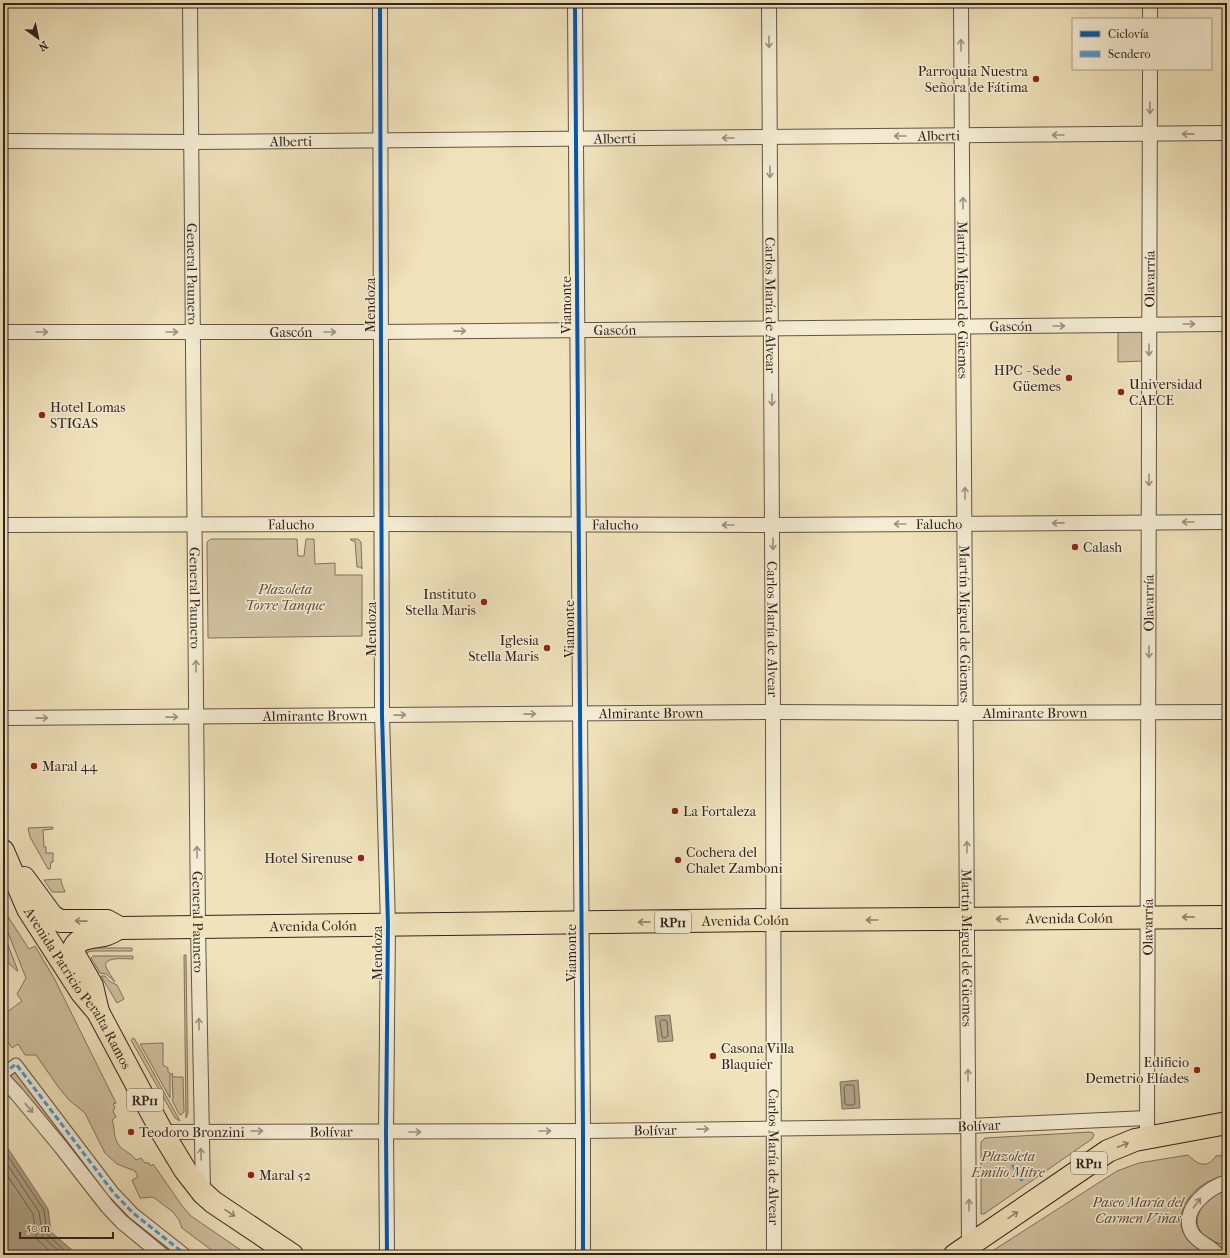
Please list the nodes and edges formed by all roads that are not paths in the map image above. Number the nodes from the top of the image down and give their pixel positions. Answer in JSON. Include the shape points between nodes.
{"nodes":[{"id":1,"x":190,"y":3,"type":"edge"},
{"id":2,"x":380,"y":3,"type":"edge"},
{"id":3,"x":575,"y":3,"type":"edge"},
{"id":4,"x":769,"y":3,"type":"edge"},
{"id":5,"x":961,"y":3,"type":"edge"},
{"id":6,"x":1150,"y":3,"type":"edge"},
{"id":7,"x":1150,"y":18,"type":"edge"},
{"id":8,"x":1150,"y":70,"type":"edge"},
{"id":9,"x":1227,"y":133,"type":"edge"},
{"id":10,"x":1150,"y":134,"type":"junction"},
{"id":11,"x":962,"y":136,"type":"junction"},
{"id":12,"x":770,"y":137,"type":"junction"},
{"id":13,"x":576,"y":139,"type":"junction"},
{"id":14,"x":381,"y":140,"type":"junction"},
{"id":15,"x":3,"y":141,"type":"edge"},
{"id":16,"x":192,"y":142,"type":"junction"},
{"id":17,"x":1227,"y":324,"type":"edge"},
{"id":18,"x":1149,"y":325,"type":"junction"},
{"id":19,"x":964,"y":326,"type":"junction"},
{"id":20,"x":771,"y":328,"type":"junction"},
{"id":21,"x":578,"y":329,"type":"junction"},
{"id":22,"x":3,"y":332,"type":"edge"},
{"id":23,"x":193,"y":332,"type":"junction"},
{"id":24,"x":380,"y":332,"type":"junction"},
{"id":25,"x":1149,"y":522,"type":"junction"},
{"id":26,"x":1227,"y":522,"type":"edge"},
{"id":27,"x":195,"y":524,"type":"junction"},
{"id":28,"x":381,"y":524,"type":"junction"},
{"id":29,"x":579,"y":524,"type":"junction"},
{"id":30,"x":965,"y":524,"type":"junction"},
{"id":31,"x":3,"y":525,"type":"edge"},
{"id":32,"x":772,"y":525,"type":"junction"},
{"id":33,"x":774,"y":712,"type":"junction"},
{"id":34,"x":1148,"y":712,"type":"junction"},
{"id":35,"x":1227,"y":712,"type":"edge"},
{"id":36,"x":580,"y":713,"type":"junction"},
{"id":37,"x":966,"y":713,"type":"junction"},
{"id":38,"x":382,"y":715,"type":"junction"},
{"id":39,"x":196,"y":717,"type":"junction"},
{"id":40,"x":3,"y":718,"type":"edge"},
{"id":41,"x":3,"y":851,"type":"edge"},
{"id":42,"x":1227,"y":917,"type":"edge"},
{"id":43,"x":1148,"y":918,"type":"junction"},
{"id":44,"x":967,"y":919,"type":"junction"},
{"id":45,"x":773,"y":920,"type":"junction"},
{"id":46,"x":582,"y":923,"type":"junction"},
{"id":47,"x":388,"y":925,"type":"junction"},
{"id":48,"x":198,"y":926,"type":"junction"},
{"id":49,"x":119,"y":928,"type":"junction"},
{"id":50,"x":98,"y":1012,"type":"junction"},
{"id":51,"x":3,"y":1074,"type":"edge"},
{"id":52,"x":3,"y":1079,"type":"edge"},
{"id":53,"x":1227,"y":1123,"type":"edge"},
{"id":54,"x":968,"y":1126,"type":"junction"},
{"id":55,"x":774,"y":1128,"type":"junction"},
{"id":56,"x":1147,"y":1128,"type":"junction"},
{"id":57,"x":201,"y":1131,"type":"junction"},
{"id":58,"x":583,"y":1131,"type":"junction"},
{"id":59,"x":162,"y":1132,"type":"junction"},
{"id":60,"x":386,"y":1132,"type":"junction"},
{"id":61,"x":1227,"y":1182,"type":"edge"},
{"id":62,"x":203,"y":1193,"type":"junction"},
{"id":63,"x":962,"y":1250,"type":"edge"},
{"id":64,"x":162,"y":1255,"type":"edge"},
{"id":65,"x":186,"y":1255,"type":"edge"},
{"id":66,"x":292,"y":1255,"type":"edge"},
{"id":67,"x":387,"y":1255,"type":"edge"},
{"id":68,"x":583,"y":1255,"type":"edge"},
{"id":69,"x":774,"y":1255,"type":"edge"},
{"id":70,"x":1218,"y":1255,"type":"edge"}],
"edges":[{"from":1,"to":16,"type":"street","name":"General Paunero"},
{"from":2,"to":14,"type":"street","name":"Mendoza"},
{"from":3,"to":13,"type":"street","name":"Viamonte"},
{"from":4,"to":12,"type":"street","name":"Carlos María de Alvear","one_way":true},
{"from":11,"to":5,"type":"street","name":"Martín Miguel de Güemes","one_way":true},
{"from":6,"to":7,"type":"street"},
{"from":8,"to":10,"type":"street","name":"Olavarría","one_way":true},
{"from":9,"to":10,"type":"street","name":"Alberti","one_way":true},
{"from":10,"to":11,"type":"street","name":"Alberti","one_way":true},
{"from":10,"to":18,"type":"street","name":"Olavarría"},
{"from":11,"to":12,"type":"street","name":"Alberti","one_way":true},
{"from":19,"to":11,"type":"street","name":"Martín Miguel de Güemes","one_way":true},
{"from":12,"to":13,"type":"street","name":"Alberti","one_way":true},
{"from":12,"to":20,"type":"street","name":"Carlos María de Alvear","one_way":true},
{"from":13,"to":14,"type":"street","name":"Alberti"},
{"from":13,"to":21,"type":"street","name":"Viamonte"},
{"from":14,"to":16,"type":"street","name":"Alberti"},
{"from":14,"to":24,"type":"street","name":"Mendoza"},
{"from":15,"to":16,"type":"street","name":"Alberti"},
{"from":16,"to":23,"type":"street","name":"General Paunero"},
{"from":18,"to":17,"type":"street","name":"Gascón","one_way":true},
{"from":19,"to":18,"type":"street","name":"Gascón","one_way":true},
{"from":18,"to":25,"type":"street","name":"Olavarría","one_way":true},
{"from":19,"to":20,"type":"street","name":"Gascón"},
{"from":30,"to":19,"type":"street","name":"Martín Miguel de Güemes","one_way":true},
{"from":20,"to":21,"type":"street","name":"Gascón"},
{"from":20,"to":32,"type":"street","name":"Carlos María de Alvear","one_way":true},
{"from":24,"to":21,"type":"street","name":"Gascón","one_way":true},
{"from":21,"to":29,"type":"street","name":"Viamonte"},
{"from":22,"to":23,"type":"street","name":"Gascón","one_way":true},
{"from":23,"to":24,"type":"street","name":"Gascón","one_way":true},
{"from":23,"to":27,"type":"street","name":"General Paunero"},
{"from":24,"to":28,"type":"street","name":"Mendoza"},
{"from":26,"to":25,"type":"street","name":"Falucho","one_way":true},
{"from":25,"to":30,"type":"street","name":"Falucho","one_way":true},
{"from":25,"to":34,"type":"street","name":"Olavarría","one_way":true},
{"from":27,"to":28,"type":"street","name":"Falucho"},
{"from":27,"to":31,"type":"street","name":"Falucho"},
{"from":39,"to":27,"type":"street","name":"General Paunero","one_way":true},
{"from":28,"to":29,"type":"street","name":"Falucho"},
{"from":28,"to":38,"type":"street","name":"Mendoza"},
{"from":32,"to":29,"type":"street","name":"Falucho","one_way":true},
{"from":29,"to":36,"type":"street","name":"Viamonte"},
{"from":30,"to":32,"type":"street","name":"Falucho","one_way":true},
{"from":30,"to":37,"type":"street","name":"Martín Miguel de Güemes"},
{"from":32,"to":33,"type":"street","name":"Carlos María de Alvear","one_way":true},
{"from":33,"to":36,"type":"street","name":"Almirante Brown"},
{"from":33,"to":37,"type":"street","name":"Almirante Brown"},
{"from":33,"to":45,"type":"street","name":"Carlos María de Alvear"},
{"from":34,"to":35,"type":"street","name":"Almirante Brown"},
{"from":34,"to":37,"type":"street","name":"Almirante Brown"},
{"from":34,"to":43,"type":"street","name":"Olavarría"},
{"from":38,"to":36,"type":"street","name":"Almirante Brown","one_way":true},
{"from":36,"to":46,"type":"street","name":"Viamonte"},
{"from":44,"to":37,"type":"street","name":"Martín Miguel de Güemes","one_way":true},
{"from":38,"to":39,"type":"street","name":"Almirante Brown"},
{"from":38,"to":47,"type":"street","name":"Mendoza"},
{"from":40,"to":39,"type":"street","name":"Almirante Brown","one_way":true},
{"from":48,"to":39,"type":"street","name":"General Paunero","one_way":true},
{"from":49,"to":41,"type":"main road","number":"RP11","one_way":true,"via":[[107,921],[55,919]]},
{"from":41,"to":50,"type":"main road","name":"Avenida Patricio Peralta Ramos","number":"RP11","via":[[28,909],[82,993]]},
{"from":42,"to":43,"type":"main road","name":"Avenida Colón","number":"RP11","one_way":true},
{"from":43,"to":44,"type":"main road","name":"Avenida Colón","number":"RP11","one_way":true},
{"from":43,"to":56,"type":"street","name":"Olavarría"},
{"from":44,"to":45,"type":"main road","name":"Avenida Colón","number":"RP11","one_way":true},
{"from":54,"to":44,"type":"street","name":"Martín Miguel de Güemes","one_way":true},
{"from":45,"to":46,"type":"main road","name":"Avenida Colón","number":"RP11","one_way":true},
{"from":45,"to":55,"type":"street","name":"Carlos María de Alvear"},
{"from":46,"to":47,"type":"main road","name":"Avenida Colón","number":"RP11"},
{"from":46,"to":58,"type":"street","name":"Viamonte"},
{"from":47,"to":48,"type":"main road","name":"Avenida Colón","number":"RP11"},
{"from":47,"to":60,"type":"street","name":"Mendoza"},
{"from":48,"to":49,"type":"main road","name":"Avenida Colón","number":"RP11"},
{"from":57,"to":48,"type":"street","name":"General Paunero","one_way":true},
{"from":49,"to":50,"type":"main road","number":"RP11","via":[[107,934],[84,939],[73,950],[92,986]]},
{"from":50,"to":59,"type":"main road","name":"Avenida Patricio Peralta Ramos","number":"RP11"},
{"from":51,"to":65,"type":"street","via":[[16,1064],[113,1192],[133,1213]]},
{"from":52,"to":64,"type":"street","one_way":true,"via":[[107,1206]]},
{"from":53,"to":56,"type":"main road","number":"RP11"},
{"from":54,"to":55,"type":"street","name":"Bolívar"},
{"from":54,"to":56,"type":"street","name":"Bolívar"},
{"from":63,"to":54,"type":"street","name":"Martín Miguel de Güemes","one_way":true},
{"from":58,"to":55,"type":"street","name":"Bolívar","one_way":true},
{"from":55,"to":69,"type":"street","name":"Carlos María de Alvear"},
{"from":63,"to":56,"type":"main road","number":"RP11","one_way":true,"via":[[1108,1151],[1135,1140]]},
{"from":57,"to":59,"type":"street","name":"Bolívar"},
{"from":57,"to":60,"type":"street","name":"Bolívar","one_way":true},
{"from":62,"to":57,"type":"street","name":"General Paunero","one_way":true},
{"from":60,"to":58,"type":"street","name":"Bolívar","one_way":true},
{"from":58,"to":68,"type":"street","name":"Viamonte"},
{"from":59,"to":62,"type":"main road","name":"Avenida Patricio Peralta Ramos","number":"RP11","via":[[185,1170]]},
{"from":60,"to":67,"type":"street","name":"Mendoza"},
{"from":70,"to":61,"type":"street","one_way":true,"via":[[1195,1237],[1189,1222],[1199,1199],[1211,1189]]},
{"from":62,"to":66,"type":"main road","name":"Avenida Patricio Peralta Ramos","number":"RP11","one_way":true}]}
